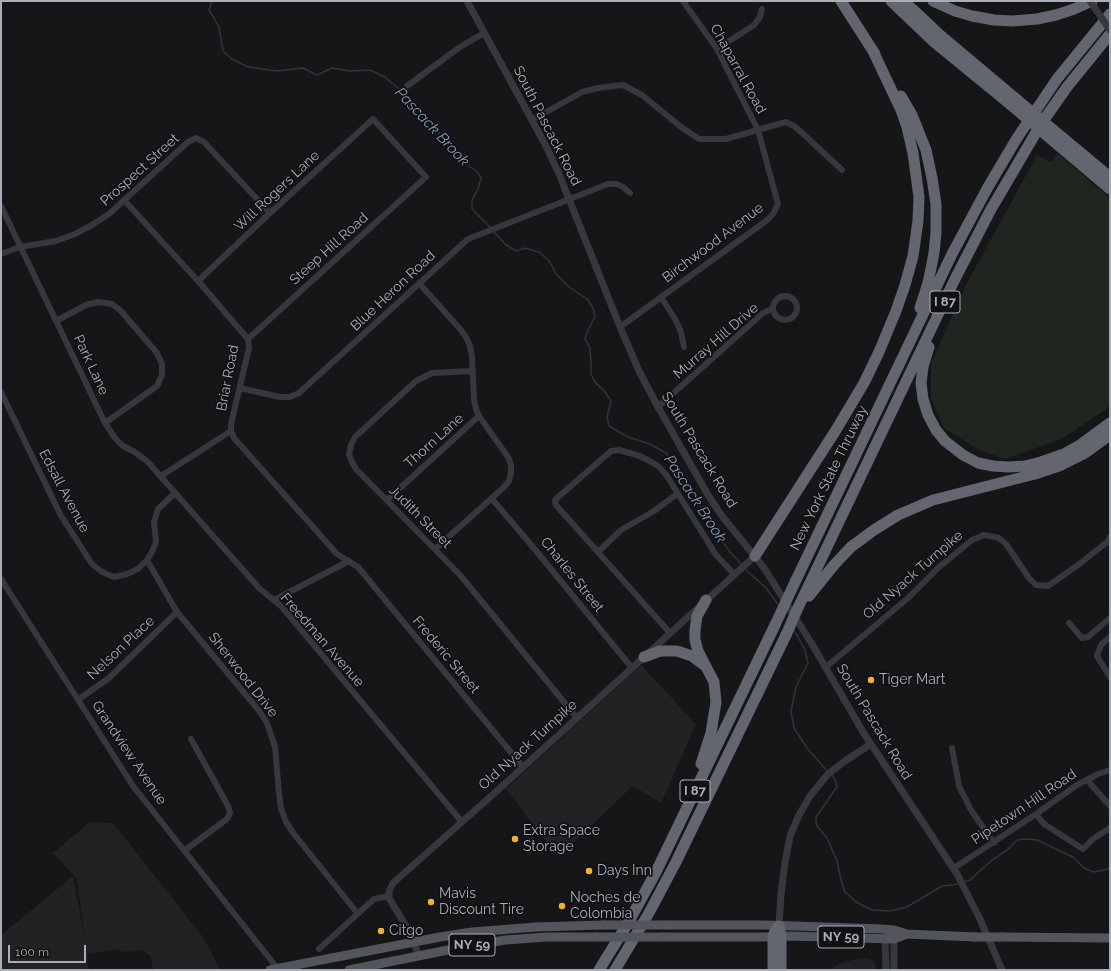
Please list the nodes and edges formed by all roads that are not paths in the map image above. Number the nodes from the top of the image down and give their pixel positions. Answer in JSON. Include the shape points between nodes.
{"nodes":[{"id":1,"x":467,"y":1,"type":"edge"},
{"id":2,"x":683,"y":1,"type":"edge"},
{"id":3,"x":841,"y":1,"type":"edge"},
{"id":4,"x":891,"y":1,"type":"edge"},
{"id":5,"x":904,"y":1,"type":"edge"},
{"id":6,"x":933,"y":1,"type":"edge"},
{"id":7,"x":1090,"y":1,"type":"edge"},
{"id":8,"x":762,"y":10,"type":"dead end"},
{"id":9,"x":1110,"y":14,"type":"edge"},
{"id":10,"x":1110,"y":30,"type":"edge"},
{"id":11,"x":484,"y":33,"type":"junction"},
{"id":12,"x":1110,"y":34,"type":"edge"},
{"id":13,"x":717,"y":49,"type":"junction"},
{"id":14,"x":872,"y":49,"type":"junction"},
{"id":15,"x":407,"y":86,"type":"dead end"},
{"id":16,"x":1013,"y":101,"type":"junction"},
{"id":17,"x":373,"y":119,"type":"joint"},
{"id":18,"x":532,"y":120,"type":"junction"},
{"id":19,"x":758,"y":130,"type":"junction"},
{"id":20,"x":1061,"y":141,"type":"junction"},
{"id":21,"x":765,"y":157,"type":"joint"},
{"id":22,"x":842,"y":170,"type":"dead end"},
{"id":23,"x":1110,"y":177,"type":"edge"},
{"id":24,"x":1110,"y":189,"type":"edge"},
{"id":25,"x":630,"y":193,"type":"dead end"},
{"id":26,"x":569,"y":199,"type":"junction"},
{"id":27,"x":124,"y":200,"type":"junction"},
{"id":28,"x":1,"y":206,"type":"edge"},
{"id":29,"x":270,"y":213,"type":"junction"},
{"id":30,"x":20,"y":248,"type":"junction"},
{"id":31,"x":1,"y":254,"type":"edge"},
{"id":32,"x":198,"y":281,"type":"junction"},
{"id":33,"x":419,"y":283,"type":"junction"},
{"id":34,"x":661,"y":297,"type":"junction"},
{"id":35,"x":772,"y":309,"type":"junction"},
{"id":36,"x":937,"y":318,"type":"junction"},
{"id":37,"x":56,"y":321,"type":"junction"},
{"id":38,"x":620,"y":327,"type":"junction"},
{"id":39,"x":248,"y":339,"type":"junction"},
{"id":40,"x":684,"y":347,"type":"dead end"},
{"id":41,"x":900,"y":363,"type":"junction"},
{"id":42,"x":472,"y":371,"type":"junction"},
{"id":43,"x":240,"y":388,"type":"junction"},
{"id":44,"x":1,"y":392,"type":"edge"},
{"id":45,"x":658,"y":407,"type":"junction"},
{"id":46,"x":479,"y":416,"type":"junction"},
{"id":47,"x":1110,"y":422,"type":"edge"},
{"id":48,"x":104,"y":423,"type":"junction"},
{"id":49,"x":231,"y":431,"type":"junction"},
{"id":50,"x":1110,"y":435,"type":"edge"},
{"id":51,"x":161,"y":476,"type":"junction"},
{"id":52,"x":175,"y":493,"type":"junction"},
{"id":53,"x":677,"y":494,"type":"junction"},
{"id":54,"x":492,"y":499,"type":"junction"},
{"id":55,"x":387,"y":500,"type":"junction"},
{"id":56,"x":1110,"y":537,"type":"edge"},
{"id":57,"x":435,"y":550,"type":"junction"},
{"id":58,"x":598,"y":552,"type":"junction"},
{"id":59,"x":147,"y":560,"type":"junction"},
{"id":60,"x":751,"y":560,"type":"junction"},
{"id":61,"x":349,"y":561,"type":"junction"},
{"id":62,"x":737,"y":572,"type":"junction"},
{"id":63,"x":1,"y":579,"type":"edge"},
{"id":64,"x":812,"y":588,"type":"junction"},
{"id":65,"x":274,"y":600,"type":"junction"},
{"id":66,"x":706,"y":600,"type":"junction"},
{"id":67,"x":177,"y":612,"type":"junction"},
{"id":68,"x":1110,"y":618,"type":"edge"},
{"id":69,"x":1069,"y":624,"type":"dead end"},
{"id":70,"x":670,"y":632,"type":"junction"},
{"id":71,"x":1110,"y":637,"type":"edge"},
{"id":72,"x":644,"y":657,"type":"junction"},
{"id":73,"x":826,"y":667,"type":"junction"},
{"id":74,"x":632,"y":668,"type":"junction"},
{"id":75,"x":712,"y":677,"type":"junction"},
{"id":76,"x":1110,"y":677,"type":"edge"},
{"id":77,"x":79,"y":700,"type":"junction"},
{"id":78,"x":577,"y":718,"type":"junction"},
{"id":79,"x":191,"y":739,"type":"dead end"},
{"id":80,"x":871,"y":744,"type":"junction"},
{"id":81,"x":952,"y":748,"type":"dead end"},
{"id":82,"x":523,"y":767,"type":"junction"},
{"id":83,"x":1110,"y":770,"type":"edge"},
{"id":84,"x":1087,"y":780,"type":"junction"},
{"id":85,"x":1110,"y":806,"type":"edge"},
{"id":86,"x":1036,"y":814,"type":"junction"},
{"id":87,"x":462,"y":822,"type":"junction"},
{"id":88,"x":1110,"y":828,"type":"edge"},
{"id":89,"x":994,"y":843,"type":"junction"},
{"id":90,"x":184,"y":851,"type":"junction"},
{"id":91,"x":665,"y":854,"type":"junction"},
{"id":92,"x":954,"y":868,"type":"junction"},
{"id":93,"x":389,"y":896,"type":"junction"},
{"id":94,"x":659,"y":896,"type":"junction"},
{"id":95,"x":358,"y":914,"type":"junction"},
{"id":96,"x":889,"y":929,"type":"junction"},
{"id":97,"x":778,"y":933,"type":"junction"},
{"id":98,"x":907,"y":934,"type":"junction"},
{"id":99,"x":889,"y":938,"type":"junction"},
{"id":100,"x":1110,"y":938,"type":"edge"},
{"id":101,"x":414,"y":942,"type":"junction"},
{"id":102,"x":319,"y":949,"type":"dead end"},
{"id":103,"x":419,"y":956,"type":"junction"},
{"id":104,"x":276,"y":970,"type":"edge"},
{"id":105,"x":349,"y":970,"type":"edge"},
{"id":106,"x":599,"y":970,"type":"edge"},
{"id":107,"x":615,"y":970,"type":"edge"},
{"id":108,"x":622,"y":970,"type":"edge"},
{"id":109,"x":773,"y":970,"type":"edge"},
{"id":110,"x":781,"y":970,"type":"edge"},
{"id":111,"x":886,"y":970,"type":"edge"},
{"id":112,"x":894,"y":970,"type":"edge"},
{"id":113,"x":1002,"y":970,"type":"edge"}],
"edges":[{"from":1,"to":11,"type":"street","name":"South Pascack Road"},
{"from":2,"to":13,"type":"street","name":"Chaparral Road"},
{"from":3,"to":14,"type":"highway"},
{"from":4,"to":16,"type":"highway","via":[[934,42]]},
{"from":5,"to":16,"type":"highway"},
{"from":6,"to":7,"type":"highway","via":[[972,16],[1012,21],[1049,17]]},
{"from":7,"to":10,"type":"street","bridge":true},
{"from":8,"to":13,"type":"street","via":[[754,25]]},
{"from":9,"to":41,"type":"highway","name":"New York State Thruway","number":"I 87","via":[[1057,79],[1004,159],[961,237]]},
{"from":11,"to":15,"type":"street","via":[[460,47]]},
{"from":11,"to":18,"type":"street","name":"South Pascack Road"},
{"from":12,"to":36,"type":"highway","name":"New York State Thruway","number":"I 87","via":[[1067,87],[1030,142],[990,211]]},
{"from":13,"to":19,"type":"street","name":"Chaparral Road"},
{"from":14,"to":41,"type":"highway","via":[[903,98],[920,132],[931,169],[936,204],[936,232],[930,273]]},
{"from":14,"to":60,"type":"highway","via":[[901,110],[917,172],[918,221],[913,256],[895,314],[864,383]]},
{"from":16,"to":20,"type":"highway","bridge":true},
{"from":17,"to":29,"type":"street","name":"Will Rogers Lane"},
{"from":17,"to":39,"type":"street","name":"Steep Hill Road","via":[[426,177]]},
{"from":18,"to":19,"type":"street","via":[[582,92],[623,85],[642,95],[699,139],[726,139]]},
{"from":18,"to":26,"type":"street","name":"South Pascack Road"},
{"from":19,"to":21,"type":"street","name":"Chaparral Road"},
{"from":19,"to":22,"type":"street","via":[[786,122],[794,126]]},
{"from":20,"to":23,"type":"highway"},
{"from":20,"to":24,"type":"highway"},
{"from":21,"to":34,"type":"street","name":"Birchwood Avenue","via":[[778,204],[773,214]]},
{"from":25,"to":26,"type":"street","name":"Blue Heron Road","via":[[616,184],[608,184]]},
{"from":26,"to":33,"type":"street","name":"Blue Heron Road","via":[[468,239]]},
{"from":26,"to":38,"type":"street","name":"South Pascack Road"},
{"from":27,"to":29,"type":"street","name":"Prospect Street","via":[[188,142],[196,138],[204,142]]},
{"from":27,"to":30,"type":"street","name":"Prospect Street","via":[[108,214],[75,234],[56,241]]},
{"from":27,"to":32,"type":"street","name":"Briar Road"},
{"from":28,"to":30,"type":"street","name":"Park Lane"},
{"from":29,"to":32,"type":"street","name":"Will Rogers Lane"},
{"from":30,"to":31,"type":"street","name":"Prospect Street"},
{"from":30,"to":37,"type":"street","name":"Park Lane"},
{"from":32,"to":39,"type":"street","name":"Briar Road"},
{"from":33,"to":42,"type":"street","via":[[466,337],[470,346]]},
{"from":33,"to":43,"type":"street","name":"Blue Heron Road","via":[[299,393],[290,397],[280,397]]},
{"from":34,"to":38,"type":"street","name":"Birchwood Avenue"},
{"from":34,"to":40,"type":"street","via":[[675,318]]},
{"from":35,"to":35,"type":"street","name":"Murray Hill Drive","via":[[776,317],[785,320],[794,316],[797,308],[793,299],[784,296],[776,300]]},
{"from":35,"to":45,"type":"street","name":"Murray Hill Drive","via":[[763,313]]},
{"from":36,"to":47,"type":"highway","via":[[922,375],[923,398],[936,430],[951,447],[963,455],[978,463],[992,466],[1016,467],[1033,464],[1076,448]]},
{"from":36,"to":64,"type":"highway","name":"New York State Thruway","number":"I 87"},
{"from":37,"to":48,"type":"street","name":"Park Lane"},
{"from":37,"to":48,"type":"street","via":[[86,305],[98,302],[112,304],[157,353],[162,364],[158,386]]},
{"from":38,"to":45,"type":"street","name":"South Pascack Road"},
{"from":39,"to":43,"type":"street","name":"Briar Road","via":[[249,348]]},
{"from":41,"to":91,"type":"highway","name":"New York State Thruway","number":"I 87","bridge":true},
{"from":42,"to":46,"type":"street","via":[[474,400]]},
{"from":42,"to":55,"type":"street","name":"Judith Street","via":[[438,372],[421,377],[355,437],[351,445],[352,462]]},
{"from":43,"to":49,"type":"street","name":"Briar Road"},
{"from":44,"to":59,"type":"street","name":"Edsall Avenue","via":[[60,514],[92,564],[114,577],[127,574]]},
{"from":45,"to":60,"type":"street","name":"South Pascack Road","via":[[708,495]]},
{"from":46,"to":54,"type":"street","via":[[511,465],[509,481]]},
{"from":46,"to":55,"type":"street","name":"Thorn Lane"},
{"from":48,"to":51,"type":"street","name":"Park Lane","via":[[123,446],[147,461]]},
{"from":49,"to":51,"type":"street"},
{"from":49,"to":61,"type":"street","name":"Briar Road","via":[[234,438],[337,554]]},
{"from":50,"to":64,"type":"highway","via":[[1085,453],[1059,466],[933,500],[898,515],[852,547]]},
{"from":51,"to":52,"type":"street","name":"Freedman Avenue"},
{"from":52,"to":59,"type":"street","via":[[158,509],[154,522],[156,542]]},
{"from":52,"to":65,"type":"street","name":"Freedman Avenue","via":[[259,588]]},
{"from":53,"to":58,"type":"street","via":[[621,530]]},
{"from":53,"to":58,"type":"street","via":[[658,466],[619,450],[608,452],[555,501]]},
{"from":53,"to":62,"type":"street","via":[[716,555]]},
{"from":54,"to":57,"type":"street"},
{"from":54,"to":74,"type":"street","name":"Charles Street"},
{"from":55,"to":57,"type":"street","name":"Judith Street"},
{"from":56,"to":73,"type":"street","name":"Old Nyack Turnpike","via":[[1082,562],[1048,586],[1036,585],[1006,544],[998,538],[984,535],[972,540]]},
{"from":57,"to":78,"type":"street","name":"Judith Street","via":[[461,576]]},
{"from":58,"to":70,"type":"street"},
{"from":59,"to":67,"type":"street","name":"Sherwood Drive"},
{"from":60,"to":62,"type":"street","name":"Old Nyack Turnpike"},
{"from":60,"to":73,"type":"street","name":"South Pascack Road","via":[[784,599]]},
{"from":61,"to":65,"type":"street"},
{"from":61,"to":82,"type":"street","name":"Frederic Street","via":[[358,567]]},
{"from":62,"to":66,"type":"street","name":"Old Nyack Turnpike"},
{"from":63,"to":77,"type":"street","name":"Grandview Avenue"},
{"from":64,"to":94,"type":"highway","name":"New York State Thruway","number":"I 87","bridge":true,"via":[[796,612]]},
{"from":65,"to":87,"type":"street","name":"Freedman Avenue"},
{"from":66,"to":70,"type":"street","name":"Old Nyack Turnpike"},
{"from":66,"to":75,"type":"highway","via":[[697,616],[695,640]]},
{"from":67,"to":77,"type":"street","name":"Nelson Place","via":[[109,678]]},
{"from":67,"to":95,"type":"street","name":"Sherwood Drive","via":[[267,723],[275,747],[281,808],[286,822]]},
{"from":68,"to":69,"type":"street","via":[[1088,638],[1082,638]]},
{"from":70,"to":72,"type":"street","name":"Old Nyack Turnpike"},
{"from":71,"to":76,"type":"street","via":[[1101,645],[1097,656]]},
{"from":72,"to":74,"type":"street","name":"Old Nyack Turnpike"},
{"from":72,"to":75,"type":"highway","via":[[663,651],[683,652],[700,662]]},
{"from":73,"to":80,"type":"street","name":"South Pascack Road"},
{"from":74,"to":78,"type":"street","name":"Old Nyack Turnpike"},
{"from":75,"to":91,"type":"highway","via":[[716,702],[710,738]]},
{"from":77,"to":90,"type":"street","name":"Grandview Avenue","via":[[133,786]]},
{"from":78,"to":82,"type":"street","name":"Old Nyack Turnpike"},
{"from":79,"to":90,"type":"street","via":[[230,813],[227,819]]},
{"from":80,"to":92,"type":"street","name":"South Pascack Road"},
{"from":80,"to":97,"type":"street","via":[[825,778],[796,820],[790,836],[782,879]]},
{"from":81,"to":89,"type":"street","via":[[959,786],[971,810]]},
{"from":82,"to":87,"type":"street","name":"Old Nyack Turnpike"},
{"from":83,"to":84,"type":"street","name":"Pipetown Hill Road"},
{"from":84,"to":85,"type":"street"},
{"from":84,"to":86,"type":"street","name":"Pipetown Hill Road"},
{"from":86,"to":88,"type":"street","via":[[1044,824],[1083,849]]},
{"from":86,"to":89,"type":"street","name":"Pipetown Hill Road"},
{"from":87,"to":93,"type":"street","name":"Old Nyack Turnpike","via":[[398,878],[390,888]]},
{"from":89,"to":92,"type":"street","name":"Pipetown Hill Road"},
{"from":90,"to":104,"type":"street","name":"Grandview Avenue"},
{"from":91,"to":106,"type":"highway","name":"New York State Thruway","number":"I 87"},
{"from":92,"to":113,"type":"street","name":"South Pascack Road","via":[[983,924]]},
{"from":93,"to":95,"type":"street","via":[[374,899]]},
{"from":93,"to":101,"type":"street"},
{"from":94,"to":107,"type":"highway","name":"New York State Thruway","number":"I 87"},
{"from":94,"to":108,"type":"highway"},
{"from":95,"to":102,"type":"street"},
{"from":96,"to":97,"type":"main road","number":"NY 59"},
{"from":96,"to":98,"type":"main road","number":"NY 59"},
{"from":96,"to":99,"type":"street"},
{"from":97,"to":99,"type":"main road","number":"NY 59"},
{"from":97,"to":101,"type":"main road","number":"NY 59","bridge":true,"via":[[669,925],[603,925],[504,929]]},
{"from":97,"to":103,"type":"main road","number":"NY 59","bridge":true,"via":[[519,938]]},
{"from":97,"to":109,"type":"highway"},
{"from":97,"to":110,"type":"highway"},
{"from":98,"to":99,"type":"main road","number":"NY 59"},
{"from":98,"to":100,"type":"main road","number":"NY 59","bridge":true,"via":[[1000,938]]},
{"from":99,"to":111,"type":"street"},
{"from":99,"to":112,"type":"street"},
{"from":101,"to":103,"type":"street"},
{"from":101,"to":104,"type":"main road","number":"NY 59"},
{"from":103,"to":105,"type":"main road","number":"NY 59"}]}
